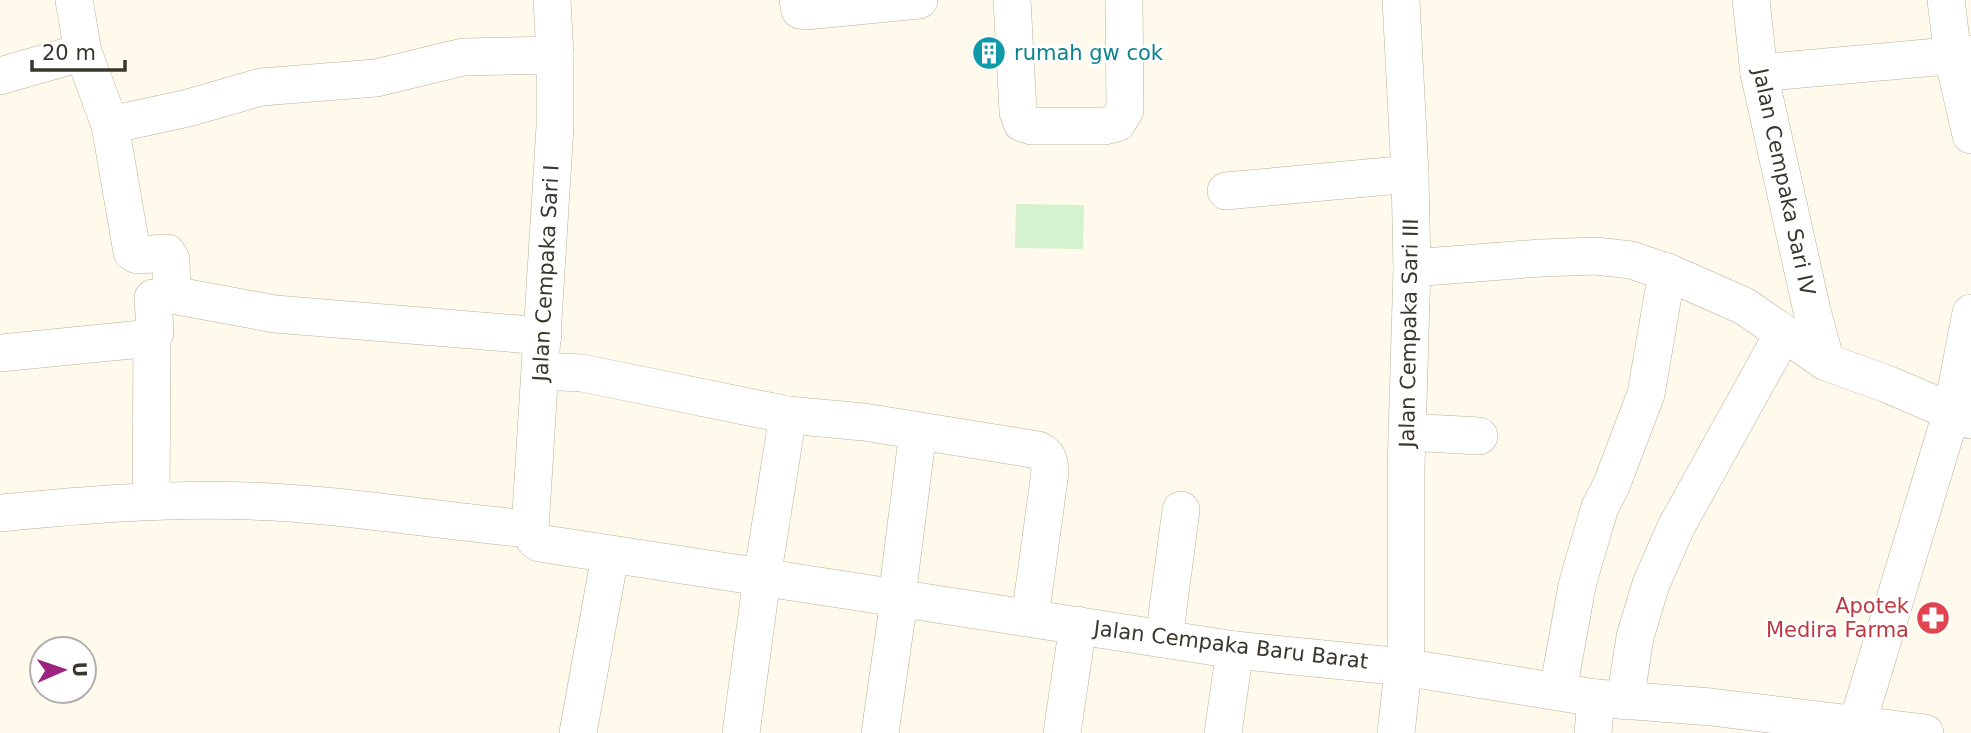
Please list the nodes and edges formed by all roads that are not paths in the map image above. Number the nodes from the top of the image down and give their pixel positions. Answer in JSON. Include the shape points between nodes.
{"nodes":[{"id":1,"x":74,"y":0,"type":"edge"},
{"id":2,"x":552,"y":0,"type":"edge"},
{"id":3,"x":798,"y":0,"type":"edge"},
{"id":4,"x":919,"y":0,"type":"edge"},
{"id":5,"x":1012,"y":0,"type":"edge"},
{"id":6,"x":1124,"y":0,"type":"edge"},
{"id":7,"x":1401,"y":0,"type":"edge"},
{"id":8,"x":1751,"y":0,"type":"edge"},
{"id":9,"x":1946,"y":0,"type":"edge"},
{"id":10,"x":83,"y":52,"type":"junction"},
{"id":11,"x":555,"y":55,"type":"junction"},
{"id":12,"x":1962,"y":56,"type":"edge"},
{"id":13,"x":1759,"y":73,"type":"junction"},
{"id":14,"x":0,"y":76,"type":"edge"},
{"id":15,"x":110,"y":125,"type":"junction"},
{"id":16,"x":1971,"y":135,"type":"edge"},
{"id":17,"x":1410,"y":174,"type":"junction"},
{"id":18,"x":1226,"y":191,"type":"dead end"},
{"id":19,"x":1412,"y":268,"type":"junction"},
{"id":20,"x":1667,"y":272,"type":"junction"},
{"id":21,"x":172,"y":295,"type":"junction"},
{"id":22,"x":1971,"y":313,"type":"edge"},
{"id":23,"x":1783,"y":334,"type":"junction"},
{"id":24,"x":152,"y":338,"type":"junction"},
{"id":25,"x":0,"y":353,"type":"edge"},
{"id":26,"x":542,"y":353,"type":"junction"},
{"id":27,"x":1826,"y":362,"type":"junction"},
{"id":28,"x":788,"y":415,"type":"junction"},
{"id":29,"x":1961,"y":416,"type":"edge"},
{"id":30,"x":918,"y":430,"type":"junction"},
{"id":31,"x":1408,"y":432,"type":"junction"},
{"id":32,"x":1479,"y":436,"type":"dead end"},
{"id":33,"x":151,"y":502,"type":"junction"},
{"id":34,"x":1181,"y":510,"type":"dead end"},
{"id":35,"x":0,"y":513,"type":"edge"},
{"id":36,"x":535,"y":536,"type":"junction"},
{"id":37,"x":610,"y":556,"type":"junction"},
{"id":38,"x":762,"y":578,"type":"junction"},
{"id":39,"x":897,"y":597,"type":"junction"},
{"id":40,"x":1030,"y":618,"type":"junction"},
{"id":41,"x":1079,"y":625,"type":"junction"},
{"id":42,"x":1164,"y":639,"type":"junction"},
{"id":43,"x":1235,"y":650,"type":"junction"},
{"id":44,"x":1403,"y":667,"type":"junction"},
{"id":45,"x":1558,"y":691,"type":"junction"},
{"id":46,"x":1605,"y":711,"type":"edge"},
{"id":47,"x":1709,"y":720,"type":"edge"},
{"id":48,"x":1856,"y":729,"type":"edge"},
{"id":49,"x":578,"y":733,"type":"edge"},
{"id":50,"x":741,"y":733,"type":"edge"},
{"id":51,"x":880,"y":733,"type":"edge"},
{"id":52,"x":1062,"y":733,"type":"edge"},
{"id":53,"x":1223,"y":733,"type":"edge"},
{"id":54,"x":1396,"y":733,"type":"edge"},
{"id":55,"x":1925,"y":733,"type":"edge"}],
"edges":[{"from":1,"to":10,"type":"street"},
{"from":2,"to":11,"type":"street","name":"Jalan Cempaka Sari I"},
{"from":3,"to":4,"type":"street","via":[[800,10],[806,11]]},
{"from":5,"to":6,"type":"street","via":[[1022,123],[1104,126],[1117,123],[1125,110]]},
{"from":7,"to":17,"type":"street","name":"Jalan Cempaka Sari III"},
{"from":8,"to":13,"type":"street","name":"Jalan Cempaka Sari IV"},
{"from":9,"to":12,"type":"street"},
{"from":10,"to":14,"type":"street"},
{"from":10,"to":15,"type":"street"},
{"from":11,"to":15,"type":"street","via":[[463,57],[376,78],[261,88]]},
{"from":11,"to":26,"type":"street","name":"Jalan Cempaka Sari I"},
{"from":12,"to":13,"type":"street"},
{"from":12,"to":16,"type":"street"},
{"from":13,"to":27,"type":"street","name":"Jalan Cempaka Sari IV"},
{"from":15,"to":21,"type":"street","via":[[131,248],[137,255],[167,253]]},
{"from":17,"to":18,"type":"street"},
{"from":17,"to":19,"type":"street","name":"Jalan Cempaka Sari III"},
{"from":19,"to":20,"type":"street","via":[[1596,256],[1631,260]]},
{"from":19,"to":31,"type":"street","name":"Jalan Cempaka Sari III"},
{"from":20,"to":23,"type":"street","via":[[1744,306]]},
{"from":20,"to":45,"type":"street","via":[[1646,394],[1600,507],[1584,561]]},
{"from":21,"to":24,"type":"street","via":[[153,298]]},
{"from":21,"to":26,"type":"street"},
{"from":22,"to":29,"type":"street"},
{"from":23,"to":27,"type":"street"},
{"from":23,"to":46,"type":"street","via":[[1676,527]]},
{"from":24,"to":25,"type":"street"},
{"from":24,"to":33,"type":"street"},
{"from":26,"to":28,"type":"street","via":[[582,373]]},
{"from":26,"to":36,"type":"street","name":"Jalan Cempaka Sari I"},
{"from":27,"to":29,"type":"street"},
{"from":28,"to":30,"type":"street"},
{"from":28,"to":38,"type":"street"},
{"from":29,"to":48,"type":"street"},
{"from":30,"to":39,"type":"street"},
{"from":30,"to":40,"type":"street","via":[[1038,450],[1048,457],[1050,472]]},
{"from":31,"to":32,"type":"street"},
{"from":31,"to":44,"type":"street","name":"Jalan Cempaka Sari III"},
{"from":33,"to":35,"type":"street","name":"Jalan Cempaka Baru Barat"},
{"from":33,"to":36,"type":"street","name":"Jalan Cempaka Baru Barat","via":[[303,504]]},
{"from":34,"to":42,"type":"street"},
{"from":36,"to":37,"type":"street","name":"Jalan Cempaka Baru Barat"},
{"from":37,"to":38,"type":"street","name":"Jalan Cempaka Baru Barat"},
{"from":37,"to":49,"type":"street"},
{"from":38,"to":39,"type":"street","name":"Jalan Cempaka Baru Barat"},
{"from":38,"to":50,"type":"street"},
{"from":39,"to":40,"type":"street","name":"Jalan Cempaka Baru Barat"},
{"from":39,"to":51,"type":"street"},
{"from":40,"to":41,"type":"street","name":"Jalan Cempaka Baru Barat"},
{"from":41,"to":42,"type":"street","name":"Jalan Cempaka Baru Barat"},
{"from":41,"to":52,"type":"street"},
{"from":42,"to":43,"type":"street","name":"Jalan Cempaka Baru Barat"},
{"from":43,"to":44,"type":"street","name":"Jalan Cempaka Baru Barat"},
{"from":43,"to":53,"type":"street"},
{"from":44,"to":45,"type":"street","name":"Jalan Cempaka Baru Barat"},
{"from":44,"to":54,"type":"street","name":"Jalan Cempaka Sari III"},
{"from":45,"to":46,"type":"street","name":"Jalan Cempaka Baru Barat"},
{"from":46,"to":47,"type":"street","name":"Jalan Cempaka Baru Barat"},
{"from":47,"to":48,"type":"street","name":"Jalan Cempaka Baru Barat"},
{"from":48,"to":55,"type":"street","name":"Jalan Cempaka Baru Barat"}]}
